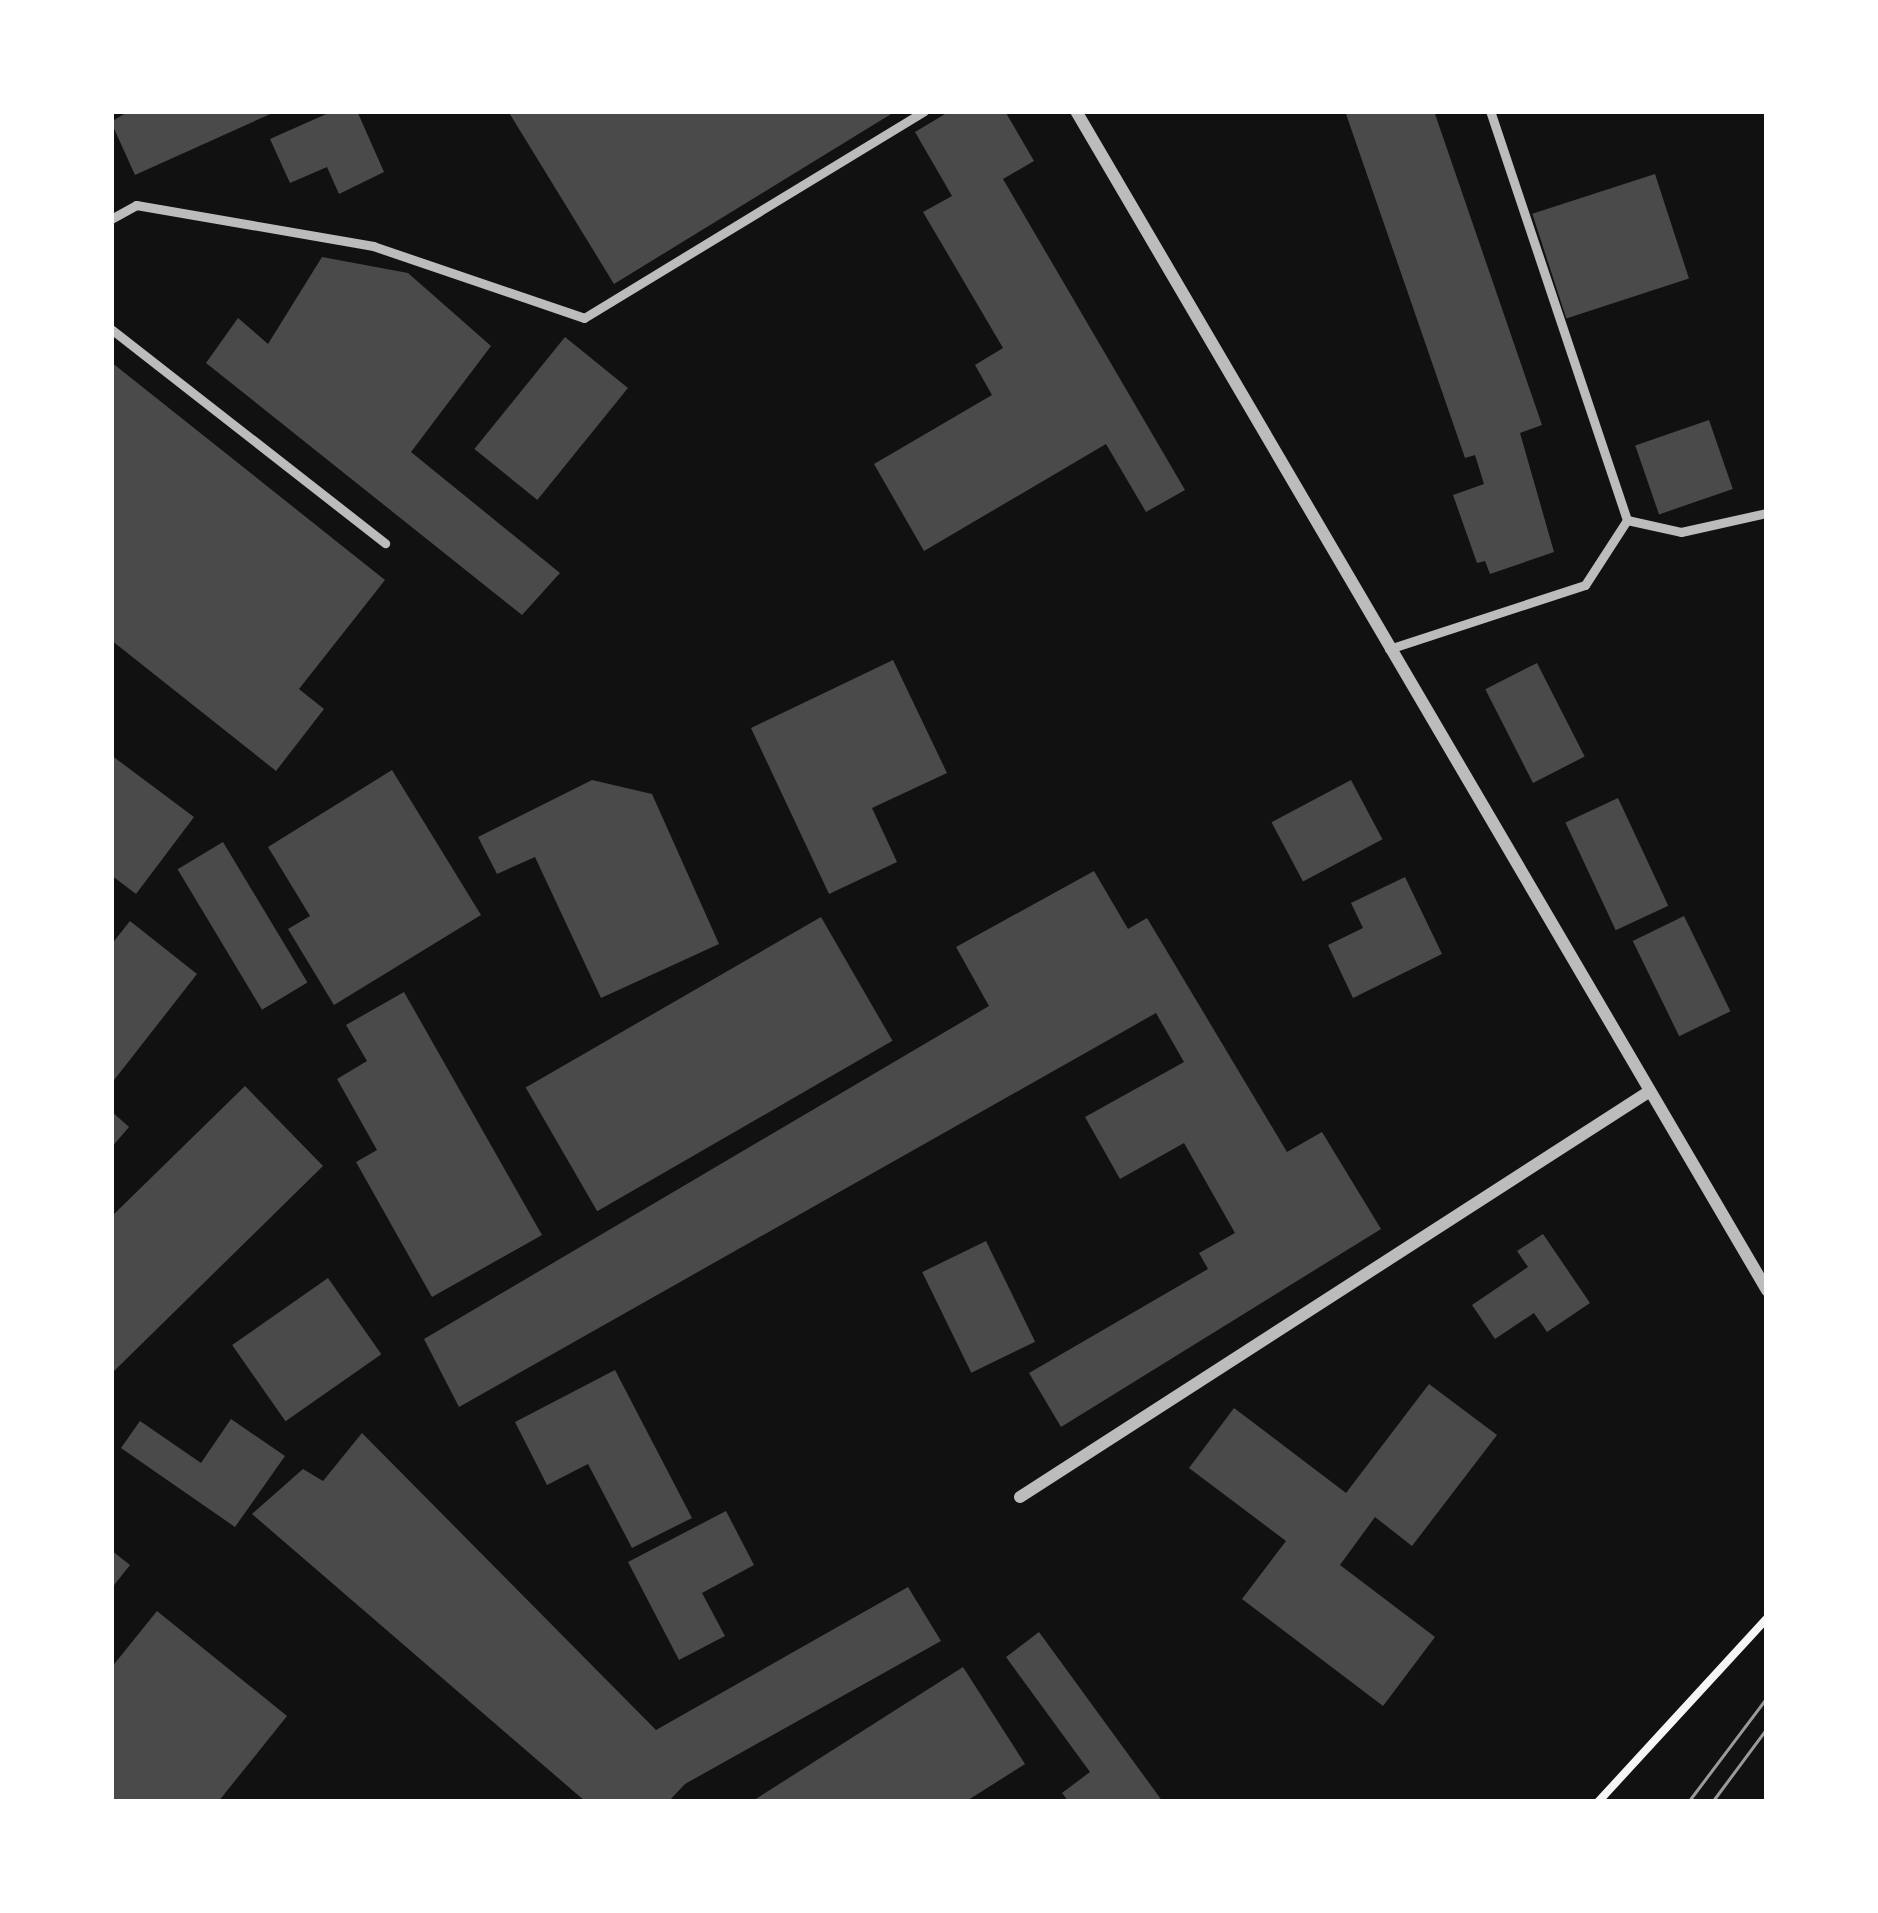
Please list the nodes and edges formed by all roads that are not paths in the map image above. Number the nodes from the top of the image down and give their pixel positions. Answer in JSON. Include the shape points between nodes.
{"nodes":[{"id":1,"x":924,"y":111,"type":"edge"},
{"id":2,"x":1076,"y":111,"type":"edge"},
{"id":3,"x":1490,"y":111,"type":"edge"},
{"id":4,"x":111,"y":219,"type":"edge"},
{"id":5,"x":111,"y":329,"type":"edge"},
{"id":6,"x":1767,"y":513,"type":"edge"},
{"id":7,"x":1627,"y":520,"type":"junction"},
{"id":8,"x":385,"y":543,"type":"dead end"},
{"id":9,"x":1389,"y":649,"type":"junction"},
{"id":10,"x":1647,"y":1093,"type":"junction"},
{"id":11,"x":1767,"y":1290,"type":"edge"},
{"id":12,"x":1021,"y":1496,"type":"dead end"}],
"edges":[{"from":1,"to":4,"type":"lane","via":[[584,318],[373,246],[136,205]]},
{"from":2,"to":9,"type":"street"},
{"from":3,"to":7,"type":"lane"},
{"from":5,"to":8,"type":"lane"},
{"from":6,"to":7,"type":"lane","via":[[1681,532]]},
{"from":7,"to":9,"type":"lane","via":[[1585,585]]},
{"from":9,"to":10,"type":"street"},
{"from":10,"to":11,"type":"street"},
{"from":10,"to":12,"type":"street"}]}
